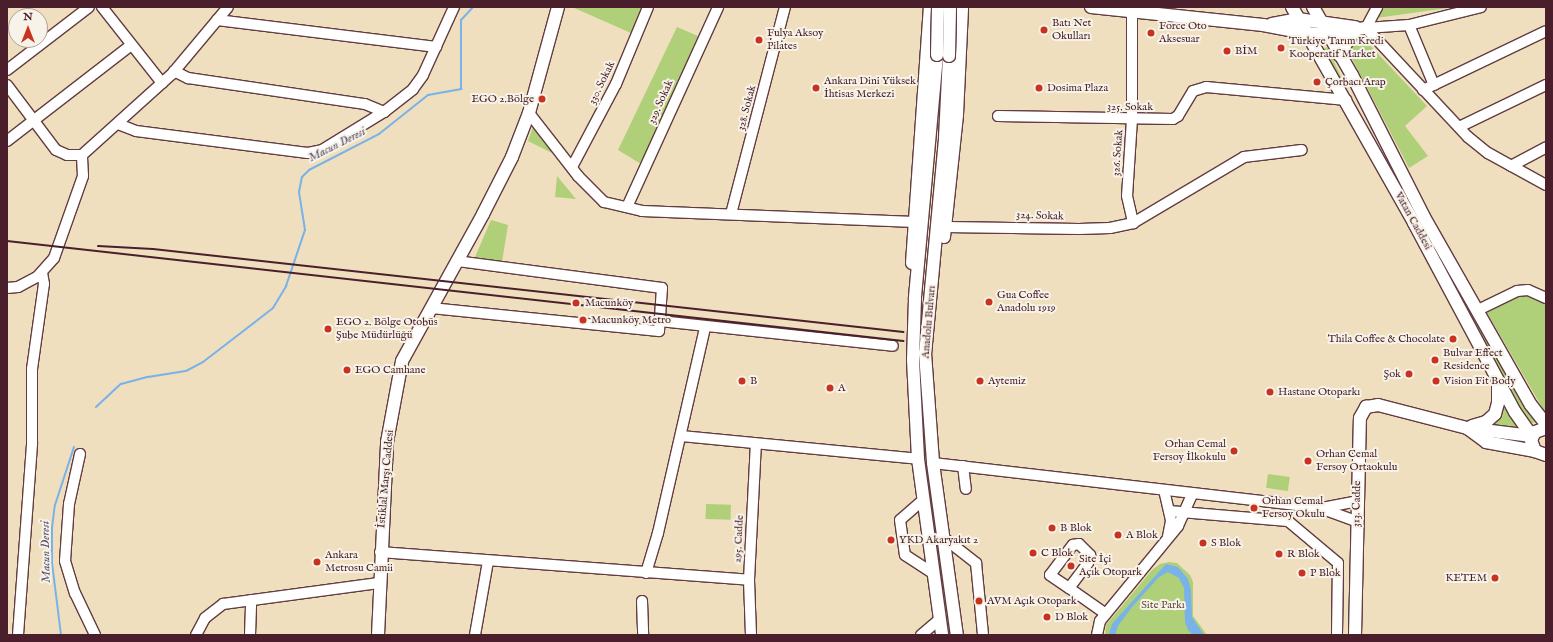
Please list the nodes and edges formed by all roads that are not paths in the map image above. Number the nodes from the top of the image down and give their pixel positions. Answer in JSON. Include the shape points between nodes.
{"nodes":[{"id":1,"x":89,"y":7,"type":"edge"},
{"id":2,"x":102,"y":7,"type":"edge"},
{"id":3,"x":228,"y":7,"type":"edge"},
{"id":4,"x":454,"y":7,"type":"edge"},
{"id":5,"x":558,"y":7,"type":"edge"},
{"id":6,"x":648,"y":7,"type":"edge"},
{"id":7,"x":718,"y":7,"type":"edge"},
{"id":8,"x":785,"y":7,"type":"edge"},
{"id":9,"x":930,"y":7,"type":"edge"},
{"id":10,"x":938,"y":7,"type":"edge"},
{"id":11,"x":950,"y":7,"type":"edge"},
{"id":12,"x":962,"y":7,"type":"edge"},
{"id":13,"x":1091,"y":7,"type":"edge"},
{"id":14,"x":1292,"y":7,"type":"edge"},
{"id":15,"x":1313,"y":7,"type":"edge"},
{"id":16,"x":1377,"y":7,"type":"edge"},
{"id":17,"x":1481,"y":7,"type":"edge"},
{"id":18,"x":1132,"y":11,"type":"junction"},
{"id":19,"x":1298,"y":19,"type":"junction"},
{"id":20,"x":217,"y":20,"type":"junction"},
{"id":21,"x":1322,"y":22,"type":"junction"},
{"id":22,"x":1263,"y":25,"type":"junction"},
{"id":23,"x":1409,"y":25,"type":"junction"},
{"id":24,"x":1366,"y":28,"type":"junction"},
{"id":25,"x":929,"y":29,"type":"junction"},
{"id":26,"x":961,"y":29,"type":"junction"},
{"id":27,"x":1354,"y":31,"type":"junction"},
{"id":28,"x":1546,"y":31,"type":"edge"},
{"id":29,"x":1305,"y":33,"type":"junction"},
{"id":30,"x":1327,"y":34,"type":"junction"},
{"id":31,"x":131,"y":45,"type":"junction"},
{"id":32,"x":436,"y":47,"type":"junction"},
{"id":33,"x":1339,"y":55,"type":"junction"},
{"id":34,"x":7,"y":70,"type":"edge"},
{"id":35,"x":174,"y":71,"type":"junction"},
{"id":36,"x":162,"y":83,"type":"junction"},
{"id":37,"x":7,"y":84,"type":"edge"},
{"id":38,"x":1434,"y":85,"type":"junction"},
{"id":39,"x":1546,"y":85,"type":"edge"},
{"id":40,"x":1423,"y":90,"type":"junction"},
{"id":41,"x":1346,"y":100,"type":"junction"},
{"id":42,"x":384,"y":112,"type":"junction"},
{"id":43,"x":530,"y":113,"type":"junction"},
{"id":44,"x":998,"y":116,"type":"dead end"},
{"id":45,"x":33,"y":119,"type":"junction"},
{"id":46,"x":1132,"y":119,"type":"junction"},
{"id":47,"x":118,"y":124,"type":"junction"},
{"id":48,"x":1459,"y":127,"type":"junction"},
{"id":49,"x":7,"y":141,"type":"edge"},
{"id":50,"x":1546,"y":147,"type":"edge"},
{"id":51,"x":1302,"y":150,"type":"dead end"},
{"id":52,"x":82,"y":155,"type":"junction"},
{"id":53,"x":1511,"y":166,"type":"junction"},
{"id":54,"x":572,"y":167,"type":"junction"},
{"id":55,"x":1546,"y":185,"type":"edge"},
{"id":56,"x":627,"y":207,"type":"junction"},
{"id":57,"x":731,"y":214,"type":"junction"},
{"id":58,"x":915,"y":222,"type":"junction"},
{"id":59,"x":1133,"y":224,"type":"junction"},
{"id":60,"x":946,"y":227,"type":"junction"},
{"id":61,"x":458,"y":261,"type":"junction"},
{"id":62,"x":42,"y":274,"type":"junction"},
{"id":63,"x":7,"y":288,"type":"edge"},
{"id":64,"x":1546,"y":298,"type":"edge"},
{"id":65,"x":431,"y":308,"type":"junction"},
{"id":66,"x":1478,"y":310,"type":"junction"},
{"id":67,"x":660,"y":321,"type":"junction"},
{"id":68,"x":705,"y":328,"type":"junction"},
{"id":69,"x":928,"y":330,"type":"junction"},
{"id":70,"x":914,"y":332,"type":"junction"},
{"id":71,"x":893,"y":346,"type":"dead end"},
{"id":72,"x":1498,"y":378,"type":"junction"},
{"id":73,"x":1546,"y":424,"type":"edge"},
{"id":74,"x":1467,"y":428,"type":"junction"},
{"id":75,"x":1546,"y":428,"type":"edge"},
{"id":76,"x":681,"y":436,"type":"junction"},
{"id":77,"x":1532,"y":436,"type":"junction"},
{"id":78,"x":756,"y":444,"type":"junction"},
{"id":79,"x":1541,"y":453,"type":"edge"},
{"id":80,"x":80,"y":454,"type":"dead end"},
{"id":81,"x":918,"y":459,"type":"junction"},
{"id":82,"x":933,"y":463,"type":"junction"},
{"id":83,"x":963,"y":466,"type":"junction"},
{"id":84,"x":966,"y":489,"type":"dead end"},
{"id":85,"x":1164,"y":490,"type":"junction"},
{"id":86,"x":1193,"y":493,"type":"junction"},
{"id":87,"x":923,"y":500,"type":"junction"},
{"id":88,"x":1357,"y":501,"type":"junction"},
{"id":89,"x":1320,"y":508,"type":"junction"},
{"id":90,"x":1169,"y":511,"type":"junction"},
{"id":91,"x":1183,"y":512,"type":"junction"},
{"id":92,"x":1356,"y":521,"type":"junction"},
{"id":93,"x":944,"y":538,"type":"junction"},
{"id":94,"x":1168,"y":540,"type":"junction"},
{"id":95,"x":380,"y":552,"type":"junction"},
{"id":96,"x":488,"y":561,"type":"junction"},
{"id":97,"x":646,"y":573,"type":"junction"},
{"id":98,"x":933,"y":573,"type":"junction"},
{"id":99,"x":749,"y":580,"type":"junction"},
{"id":100,"x":379,"y":583,"type":"junction"},
{"id":101,"x":1069,"y":588,"type":"dead end"},
{"id":102,"x":251,"y":600,"type":"junction"},
{"id":103,"x":642,"y":601,"type":"dead end"},
{"id":104,"x":1106,"y":614,"type":"junction"},
{"id":105,"x":940,"y":619,"type":"junction"},
{"id":106,"x":18,"y":635,"type":"edge"},
{"id":107,"x":95,"y":635,"type":"edge"},
{"id":108,"x":196,"y":635,"type":"edge"},
{"id":109,"x":250,"y":635,"type":"edge"},
{"id":110,"x":378,"y":635,"type":"edge"},
{"id":111,"x":475,"y":635,"type":"edge"},
{"id":112,"x":643,"y":635,"type":"edge"},
{"id":113,"x":751,"y":635,"type":"edge"},
{"id":114,"x":921,"y":635,"type":"edge"},
{"id":115,"x":942,"y":635,"type":"edge"},
{"id":116,"x":958,"y":635,"type":"edge"},
{"id":117,"x":983,"y":635,"type":"edge"},
{"id":118,"x":1097,"y":635,"type":"edge"},
{"id":119,"x":1337,"y":635,"type":"edge"},
{"id":120,"x":1355,"y":635,"type":"edge"}],
"edges":[{"from":1,"to":34,"type":"street"},
{"from":2,"to":31,"type":"street"},
{"from":3,"to":20,"type":"street"},
{"from":4,"to":32,"type":"street"},
{"from":5,"to":43,"type":"main road","name":"İstiklal Marşı Caddesi"},
{"from":6,"to":54,"type":"street","name":"330. Sokak","via":[[616,84]]},
{"from":7,"to":56,"type":"street","name":"329. Sokak"},
{"from":8,"to":57,"type":"street","name":"328. Sokak"},
{"from":9,"to":25,"type":"main road"},
{"from":10,"to":70,"type":"main road","name":"Anadolu Bulvarı","bridge":true,"via":[[937,55]]},
{"from":11,"to":69,"type":"main road","name":"Anadolu Bulvarı","bridge":true,"via":[[945,139]]},
{"from":12,"to":26,"type":"main road"},
{"from":13,"to":18,"type":"main road"},
{"from":14,"to":19,"type":"main road","name":"Vatan Caddesi"},
{"from":15,"to":21,"type":"main road","name":"Vatan Caddesi"},
{"from":16,"to":24,"type":"street"},
{"from":17,"to":23,"type":"street"},
{"from":18,"to":22,"type":"main road"},
{"from":18,"to":46,"type":"street","name":"326. Sokak"},
{"from":19,"to":21,"type":"main road"},
{"from":19,"to":22,"type":"main road"},
{"from":19,"to":29,"type":"main road","name":"Vatan Caddesi"},
{"from":20,"to":32,"type":"street"},
{"from":20,"to":35,"type":"street"},
{"from":21,"to":24,"type":"main road"},
{"from":21,"to":30,"type":"main road","name":"Vatan Caddesi"},
{"from":22,"to":29,"type":"main road"},
{"from":23,"to":24,"type":"street"},
{"from":23,"to":38,"type":"street"},
{"from":24,"to":27,"type":"main road"},
{"from":24,"to":40,"type":"street"},
{"from":25,"to":26,"type":"main road","via":[[946,24]]},
{"from":25,"to":58,"type":"main road"},
{"from":26,"to":60,"type":"main road","via":[[958,116]]},
{"from":27,"to":30,"type":"main road"},
{"from":27,"to":33,"type":"main road"},
{"from":28,"to":38,"type":"street"},
{"from":29,"to":30,"type":"main road"},
{"from":29,"to":41,"type":"main road","name":"Vatan Caddesi"},
{"from":30,"to":33,"type":"main road","name":"Vatan Caddesi"},
{"from":31,"to":36,"type":"street"},
{"from":31,"to":45,"type":"street"},
{"from":32,"to":42,"type":"street","via":[[418,82]]},
{"from":33,"to":66,"type":"main road","name":"Vatan Caddesi","via":[[1352,75],[1424,217]]},
{"from":35,"to":36,"type":"street"},
{"from":35,"to":42,"type":"street","via":[[188,78],[365,104]]},
{"from":36,"to":47,"type":"street"},
{"from":37,"to":45,"type":"street"},
{"from":38,"to":40,"type":"street"},
{"from":39,"to":48,"type":"street"},
{"from":40,"to":48,"type":"street"},
{"from":41,"to":46,"type":"street","name":"325. Sokak","via":[[1214,87],[1198,89],[1190,95],[1178,116],[1173,119]]},
{"from":41,"to":72,"type":"main road","name":"Vatan Caddesi"},
{"from":42,"to":47,"type":"street","via":[[326,148],[313,152],[136,131]]},
{"from":43,"to":54,"type":"street"},
{"from":43,"to":61,"type":"main road","name":"İstiklal Marşı Caddesi","via":[[498,187]]},
{"from":44,"to":46,"type":"street","name":"325. Sokak"},
{"from":45,"to":49,"type":"street"},
{"from":45,"to":52,"type":"street","via":[[56,150],[67,155]]},
{"from":46,"to":59,"type":"street","name":"326. Sokak","via":[[1127,196]]},
{"from":47,"to":52,"type":"street"},
{"from":48,"to":53,"type":"street","via":[[1488,153]]},
{"from":50,"to":53,"type":"street"},
{"from":51,"to":59,"type":"street","via":[[1244,157]]},
{"from":52,"to":62,"type":"street","via":[[83,176],[54,258]]},
{"from":53,"to":55,"type":"street"},
{"from":54,"to":56,"type":"street","via":[[604,202]]},
{"from":56,"to":57,"type":"street","via":[[642,211]]},
{"from":57,"to":58,"type":"street"},
{"from":58,"to":70,"type":"main road","via":[[911,279]]},
{"from":59,"to":60,"type":"street","name":"324. Sokak","via":[[1079,229]]},
{"from":60,"to":69,"type":"main road","via":[[933,323]]},
{"from":61,"to":65,"type":"main road","name":"İstiklal Marşı Caddesi"},
{"from":61,"to":67,"type":"street","via":[[662,288]]},
{"from":62,"to":63,"type":"street","via":[[18,287]]},
{"from":62,"to":106,"type":"street","via":[[44,284],[32,369],[32,443]]},
{"from":64,"to":66,"type":"street","via":[[1528,290],[1517,291]]},
{"from":65,"to":67,"type":"street","via":[[659,331]]},
{"from":65,"to":95,"type":"main road","name":"İstiklal Marşı Caddesi","via":[[402,361],[387,442]]},
{"from":66,"to":73,"type":"main road","name":"Vatan Caddesi","via":[[1531,405]]},
{"from":67,"to":68,"type":"street"},
{"from":68,"to":71,"type":"street"},
{"from":68,"to":76,"type":"street"},
{"from":69,"to":82,"type":"main road","name":"Anadolu Bulvarı","via":[[925,353]]},
{"from":70,"to":81,"type":"main road","name":"Anadolu Bulvarı"},
{"from":72,"to":74,"type":"main road","via":[[1498,403],[1495,414],[1486,422]]},
{"from":72,"to":77,"type":"main road","name":"Vatan Caddesi","via":[[1515,412]]},
{"from":74,"to":77,"type":"main road","name":"313. Cadde"},
{"from":74,"to":79,"type":"main road","name":"313. Cadde","via":[[1486,442]]},
{"from":74,"to":88,"type":"main road","name":"313. Cadde","via":[[1378,405],[1366,407],[1360,418]]},
{"from":75,"to":77,"type":"main road","via":[[1538,430]]},
{"from":76,"to":78,"type":"street"},
{"from":76,"to":97,"type":"street"},
{"from":77,"to":79,"type":"main road","name":"Vatan Caddesi","via":[[1531,444]]},
{"from":78,"to":81,"type":"street"},
{"from":78,"to":99,"type":"street","name":"295. Cadde"},
{"from":80,"to":107,"type":"street","via":[[68,504],[65,561],[75,593]]},
{"from":81,"to":87,"type":"main road","name":"Anadolu Bulvarı"},
{"from":82,"to":83,"type":"street"},
{"from":82,"to":93,"type":"main road","name":"Anadolu Bulvarı"},
{"from":83,"to":84,"type":"street"},
{"from":83,"to":85,"type":"street"},
{"from":85,"to":86,"type":"street"},
{"from":85,"to":90,"type":"street"},
{"from":86,"to":89,"type":"street"},
{"from":86,"to":91,"type":"street"},
{"from":87,"to":98,"type":"main road","name":"Anadolu Bulvarı"},
{"from":87,"to":98,"type":"street","via":[[900,520],[905,555]]},
{"from":88,"to":89,"type":"street"},
{"from":88,"to":92,"type":"main road","name":"313. Cadde"},
{"from":89,"to":92,"type":"street"},
{"from":90,"to":91,"type":"street"},
{"from":90,"to":94,"type":"street","via":[[1171,521]]},
{"from":91,"to":94,"type":"street","via":[[1178,526]]},
{"from":91,"to":119,"type":"street","via":[[1288,521],[1338,563]]},
{"from":92,"to":120,"type":"main road","name":"313. Cadde"},
{"from":93,"to":116,"type":"main road","name":"Anadolu Bulvarı"},
{"from":93,"to":117,"type":"street","via":[[976,563]]},
{"from":94,"to":104,"type":"street"},
{"from":95,"to":96,"type":"street"},
{"from":95,"to":100,"type":"main road","name":"İstiklal Marşı Caddesi"},
{"from":96,"to":97,"type":"street"},
{"from":96,"to":111,"type":"street"},
{"from":97,"to":99,"type":"street"},
{"from":98,"to":105,"type":"main road","name":"Anadolu Bulvarı"},
{"from":99,"to":113,"type":"street","name":"295. Cadde"},
{"from":100,"to":102,"type":"street"},
{"from":100,"to":110,"type":"main road","name":"İstiklal Marşı Caddesi"},
{"from":101,"to":104,"type":"street"},
{"from":102,"to":108,"type":"street","via":[[223,604],[206,618]]},
{"from":102,"to":109,"type":"street"},
{"from":103,"to":112,"type":"street"},
{"from":104,"to":118,"type":"street","via":[[1100,621]]},
{"from":105,"to":114,"type":"street"},
{"from":105,"to":115,"type":"main road","name":"Anadolu Bulvarı"}]}
